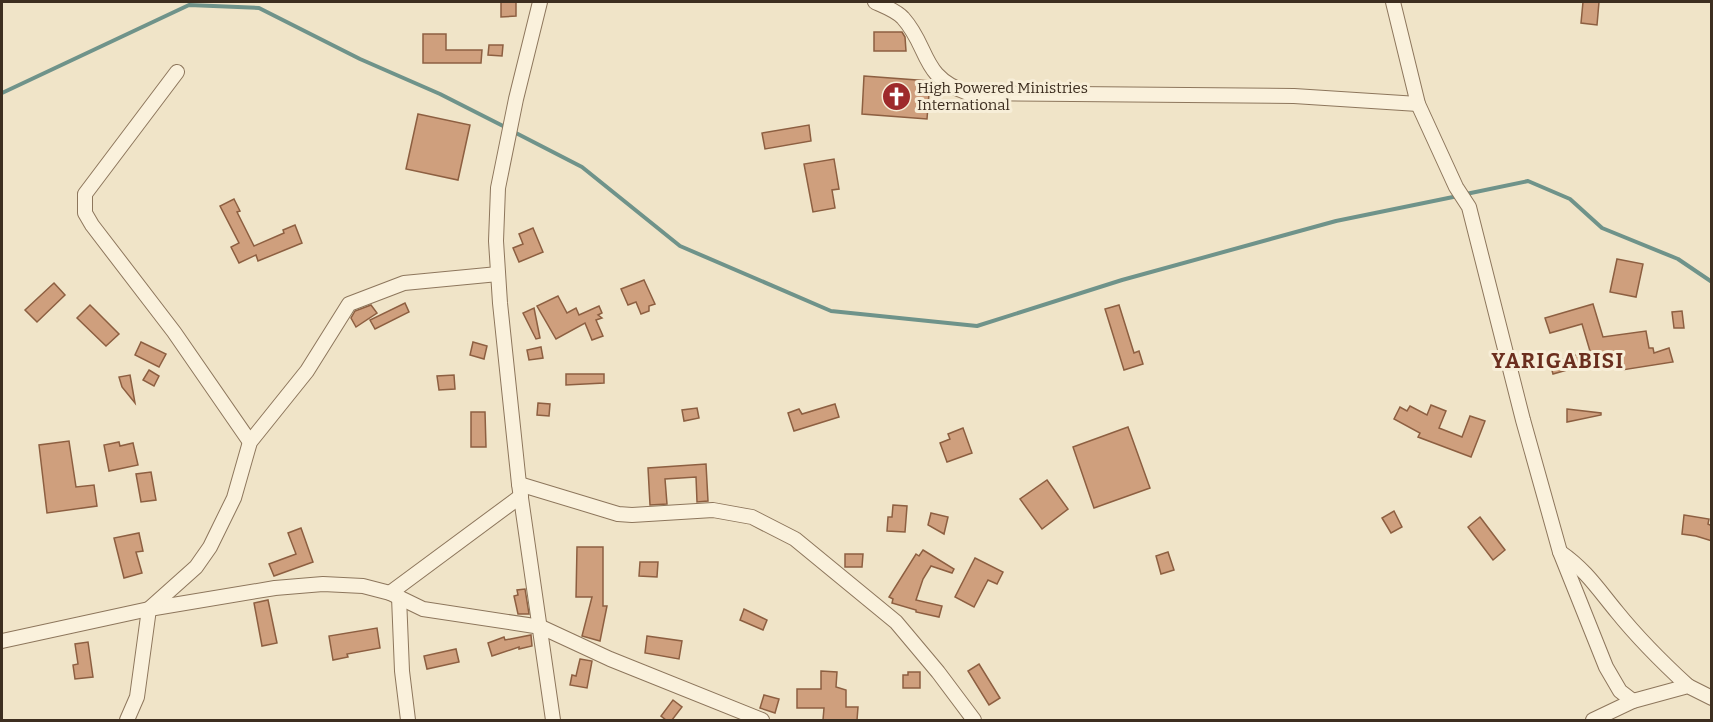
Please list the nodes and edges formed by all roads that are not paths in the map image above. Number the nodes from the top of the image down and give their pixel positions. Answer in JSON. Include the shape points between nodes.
{"nodes":[{"id":1,"x":540,"y":2,"type":"edge"},
{"id":2,"x":875,"y":2,"type":"edge"},
{"id":3,"x":1393,"y":2,"type":"edge"},
{"id":4,"x":177,"y":72,"type":"dead end"},
{"id":5,"x":1418,"y":104,"type":"junction"},
{"id":6,"x":498,"y":274,"type":"junction"},
{"id":7,"x":250,"y":442,"type":"junction"},
{"id":8,"x":520,"y":490,"type":"junction"},
{"id":9,"x":1560,"y":552,"type":"junction"},
{"id":10,"x":395,"y":595,"type":"junction"},
{"id":11,"x":149,"y":609,"type":"junction"},
{"id":12,"x":541,"y":627,"type":"junction"},
{"id":13,"x":2,"y":641,"type":"edge"},
{"id":14,"x":1688,"y":686,"type":"junction"},
{"id":15,"x":1712,"y":698,"type":"edge"},
{"id":16,"x":1633,"y":701,"type":"junction"},
{"id":17,"x":127,"y":720,"type":"edge"},
{"id":18,"x":408,"y":720,"type":"edge"},
{"id":19,"x":553,"y":720,"type":"edge"},
{"id":20,"x":762,"y":720,"type":"edge"},
{"id":21,"x":974,"y":720,"type":"edge"},
{"id":22,"x":1593,"y":720,"type":"edge"}],
"edges":[{"from":1,"to":6,"type":"street","via":[[498,188]]},
{"from":2,"to":5,"type":"street","via":[[902,16],[938,76],[953,88],[968,93],[1294,96]]},
{"from":3,"to":5,"type":"street"},
{"from":4,"to":7,"type":"street","via":[[85,194],[85,213]]},
{"from":5,"to":9,"type":"street","via":[[1469,207]]},
{"from":6,"to":7,"type":"street","via":[[404,283],[348,304],[307,371]]},
{"from":6,"to":8,"type":"street"},
{"from":7,"to":11,"type":"street","via":[[234,498],[210,547],[196,567]]},
{"from":8,"to":10,"type":"street"},
{"from":8,"to":12,"type":"street"},
{"from":8,"to":21,"type":"street","via":[[618,514],[713,510],[752,517],[795,539],[896,622]]},
{"from":9,"to":14,"type":"street","via":[[1576,563],[1663,664]]},
{"from":9,"to":16,"type":"street","via":[[1606,667],[1620,691]]},
{"from":10,"to":11,"type":"street","via":[[363,586],[313,585]]},
{"from":10,"to":12,"type":"street","via":[[423,609]]},
{"from":10,"to":18,"type":"street"},
{"from":11,"to":13,"type":"street"},
{"from":11,"to":17,"type":"street","via":[[138,688]]},
{"from":12,"to":19,"type":"street"},
{"from":12,"to":20,"type":"street"},
{"from":14,"to":15,"type":"street"},
{"from":14,"to":16,"type":"street"},
{"from":16,"to":22,"type":"street"}]}
